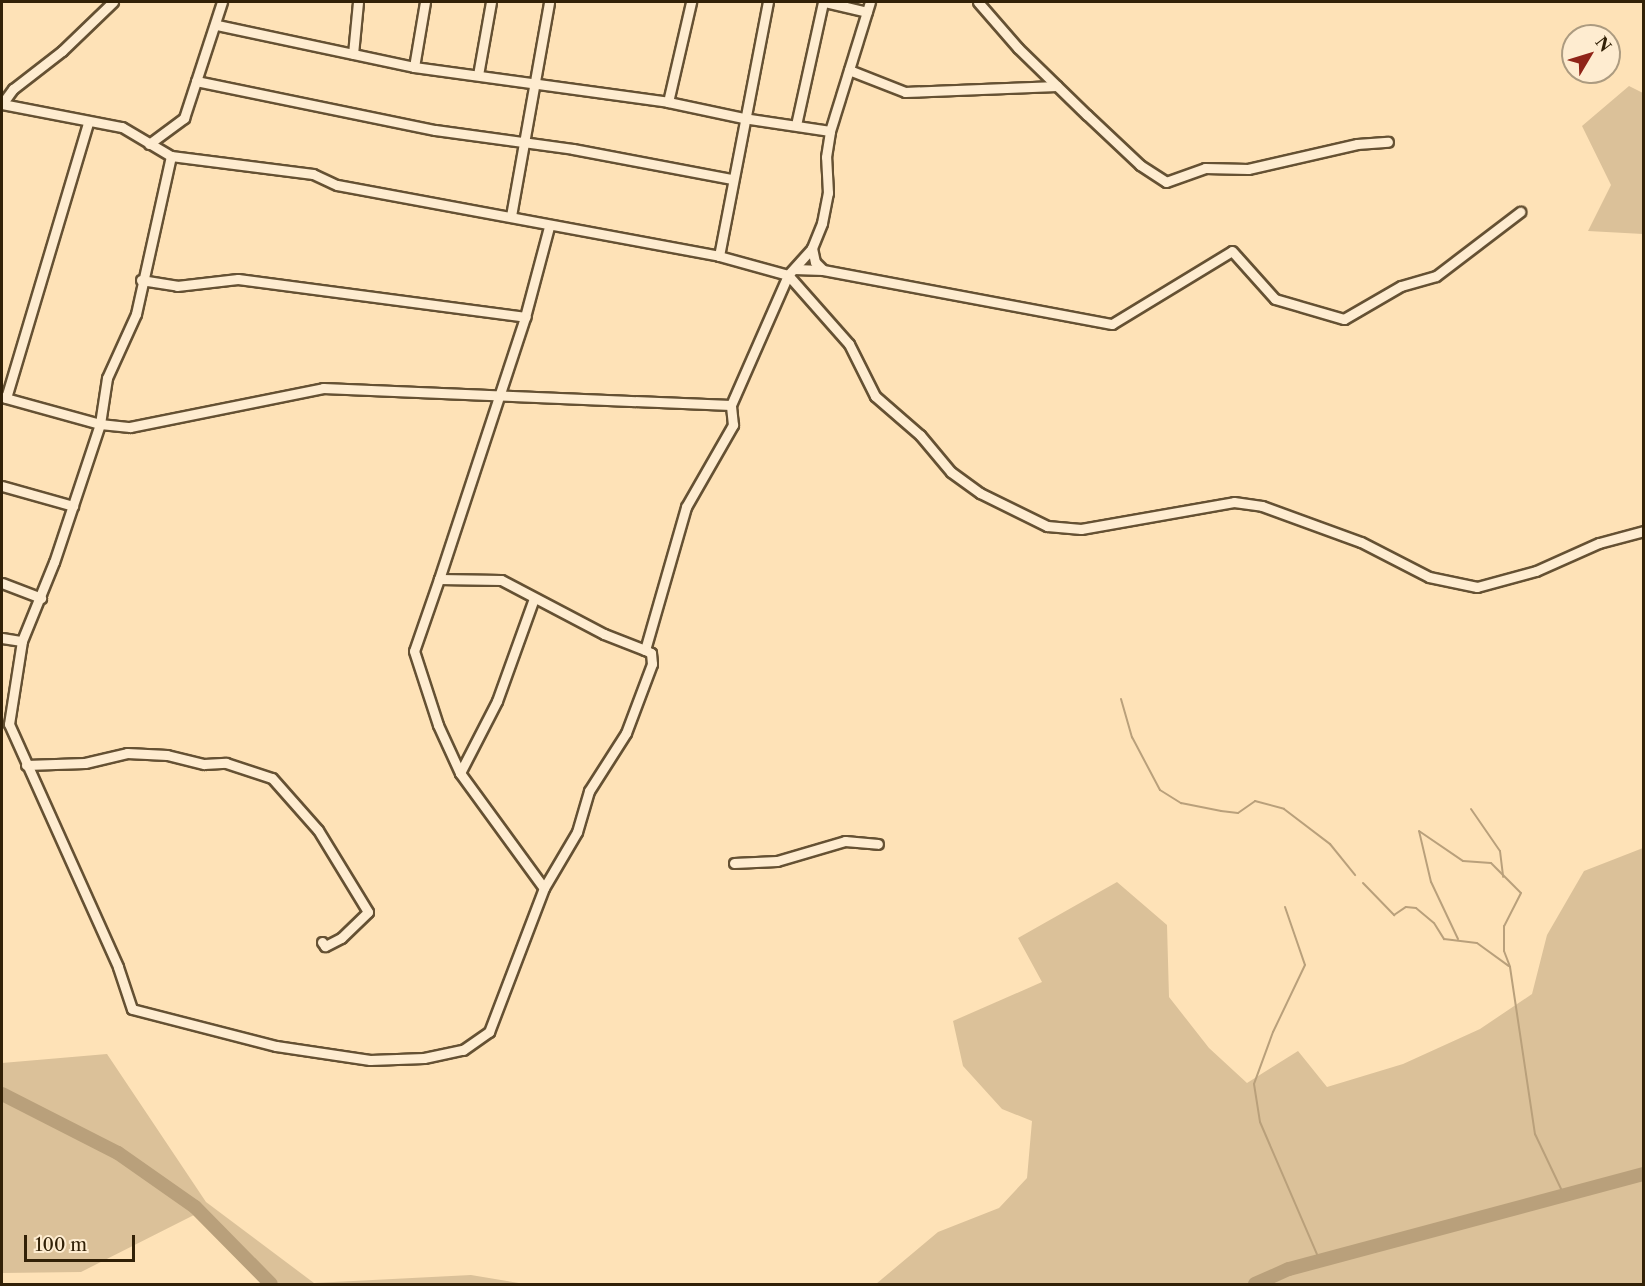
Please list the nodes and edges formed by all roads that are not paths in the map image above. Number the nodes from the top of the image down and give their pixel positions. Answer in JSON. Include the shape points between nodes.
{"nodes":[{"id":1,"x":113,"y":2,"type":"edge"},
{"id":2,"x":222,"y":2,"type":"edge"},
{"id":3,"x":358,"y":2,"type":"edge"},
{"id":4,"x":425,"y":2,"type":"edge"},
{"id":5,"x":491,"y":2,"type":"edge"},
{"id":6,"x":549,"y":2,"type":"edge"},
{"id":7,"x":689,"y":2,"type":"edge"},
{"id":8,"x":768,"y":2,"type":"edge"},
{"id":9,"x":824,"y":2,"type":"edge"},
{"id":10,"x":870,"y":2,"type":"edge"},
{"id":11,"x":978,"y":2,"type":"edge"},
{"id":12,"x":867,"y":12,"type":"junction"},
{"id":13,"x":217,"y":25,"type":"junction"},
{"id":14,"x":352,"y":54,"type":"junction"},
{"id":15,"x":414,"y":67,"type":"junction"},
{"id":16,"x":849,"y":70,"type":"junction"},
{"id":17,"x":478,"y":75,"type":"junction"},
{"id":18,"x":196,"y":81,"type":"junction"},
{"id":19,"x":535,"y":85,"type":"junction"},
{"id":20,"x":1057,"y":86,"type":"junction"},
{"id":21,"x":668,"y":102,"type":"junction"},
{"id":22,"x":2,"y":104,"type":"edge"},
{"id":23,"x":743,"y":118,"type":"junction"},
{"id":24,"x":88,"y":123,"type":"junction"},
{"id":25,"x":796,"y":125,"type":"junction"},
{"id":26,"x":830,"y":131,"type":"junction"},
{"id":27,"x":524,"y":141,"type":"junction"},
{"id":28,"x":1388,"y":142,"type":"dead end"},
{"id":29,"x":149,"y":144,"type":"junction"},
{"id":30,"x":171,"y":156,"type":"junction"},
{"id":31,"x":732,"y":179,"type":"junction"},
{"id":32,"x":1520,"y":212,"type":"dead end"},
{"id":33,"x":511,"y":216,"type":"junction"},
{"id":34,"x":549,"y":227,"type":"junction"},
{"id":35,"x":812,"y":248,"type":"junction"},
{"id":36,"x":719,"y":256,"type":"junction"},
{"id":37,"x":823,"y":270,"type":"junction"},
{"id":38,"x":791,"y":272,"type":"junction"},
{"id":39,"x":141,"y":280,"type":"junction"},
{"id":40,"x":525,"y":317,"type":"junction"},
{"id":41,"x":499,"y":393,"type":"junction"},
{"id":42,"x":4,"y":398,"type":"edge"},
{"id":43,"x":731,"y":405,"type":"junction"},
{"id":44,"x":100,"y":424,"type":"junction"},
{"id":45,"x":2,"y":486,"type":"edge"},
{"id":46,"x":73,"y":506,"type":"junction"},
{"id":47,"x":1644,"y":531,"type":"edge"},
{"id":48,"x":438,"y":579,"type":"junction"},
{"id":49,"x":2,"y":583,"type":"edge"},
{"id":50,"x":40,"y":598,"type":"junction"},
{"id":51,"x":534,"y":598,"type":"junction"},
{"id":52,"x":2,"y":638,"type":"edge"},
{"id":53,"x":22,"y":641,"type":"junction"},
{"id":54,"x":645,"y":650,"type":"junction"},
{"id":55,"x":5,"y":726,"type":"edge"},
{"id":56,"x":26,"y":765,"type":"junction"},
{"id":57,"x":460,"y":773,"type":"junction"},
{"id":58,"x":878,"y":844,"type":"dead end"},
{"id":59,"x":734,"y":863,"type":"dead end"},
{"id":60,"x":544,"y":888,"type":"junction"},
{"id":61,"x":322,"y":942,"type":"dead end"}],
"edges":[{"from":1,"to":22,"type":"street","via":[[62,51],[13,89]]},
{"from":2,"to":13,"type":"street"},
{"from":3,"to":14,"type":"street"},
{"from":4,"to":15,"type":"street"},
{"from":5,"to":17,"type":"street"},
{"from":6,"to":19,"type":"street"},
{"from":7,"to":21,"type":"street"},
{"from":8,"to":23,"type":"street"},
{"from":9,"to":12,"type":"street"},
{"from":9,"to":25,"type":"street"},
{"from":10,"to":12,"type":"street"},
{"from":11,"to":20,"type":"street"},
{"from":12,"to":16,"type":"street"},
{"from":13,"to":14,"type":"street"},
{"from":13,"to":18,"type":"street"},
{"from":14,"to":15,"type":"street"},
{"from":15,"to":17,"type":"street"},
{"from":16,"to":20,"type":"street","via":[[905,92]]},
{"from":16,"to":26,"type":"street"},
{"from":17,"to":19,"type":"street"},
{"from":18,"to":27,"type":"street","via":[[435,130]]},
{"from":18,"to":29,"type":"street","via":[[184,118]]},
{"from":19,"to":21,"type":"street"},
{"from":19,"to":27,"type":"street"},
{"from":20,"to":28,"type":"street","via":[[1140,165],[1166,182],[1205,168],[1248,169],[1357,144]]},
{"from":21,"to":23,"type":"street"},
{"from":22,"to":24,"type":"street"},
{"from":23,"to":25,"type":"street"},
{"from":23,"to":31,"type":"street"},
{"from":24,"to":29,"type":"street","via":[[122,127]]},
{"from":24,"to":42,"type":"street"},
{"from":25,"to":26,"type":"street"},
{"from":26,"to":35,"type":"street","via":[[826,157],[828,193]]},
{"from":27,"to":31,"type":"street"},
{"from":27,"to":33,"type":"street"},
{"from":29,"to":30,"type":"street"},
{"from":30,"to":33,"type":"street","via":[[313,174],[336,185]]},
{"from":30,"to":39,"type":"street"},
{"from":31,"to":36,"type":"street"},
{"from":32,"to":37,"type":"street","via":[[1436,276],[1401,286],[1344,319],[1275,298],[1232,251],[1112,324]]},
{"from":33,"to":34,"type":"street"},
{"from":34,"to":36,"type":"street"},
{"from":34,"to":40,"type":"street"},
{"from":35,"to":37,"type":"street","via":[[815,262]]},
{"from":35,"to":38,"type":"street"},
{"from":36,"to":38,"type":"street"},
{"from":37,"to":38,"type":"street"},
{"from":38,"to":43,"type":"street"},
{"from":38,"to":47,"type":"street","via":[[849,344],[875,396],[920,435],[951,472],[990,499],[1047,526],[1082,529],[1234,502],[1262,506],[1361,543],[1429,577],[1477,587],[1536,571],[1599,543]]},
{"from":39,"to":40,"type":"street","via":[[177,286],[238,279]]},
{"from":39,"to":44,"type":"street","via":[[136,314],[107,378]]},
{"from":40,"to":41,"type":"street"},
{"from":41,"to":43,"type":"street"},
{"from":41,"to":44,"type":"street","via":[[323,388],[130,428]]},
{"from":41,"to":48,"type":"street","via":[[459,527]]},
{"from":42,"to":44,"type":"street"},
{"from":43,"to":54,"type":"street","via":[[733,425],[686,507],[673,543]]},
{"from":44,"to":46,"type":"street"},
{"from":45,"to":46,"type":"street"},
{"from":46,"to":50,"type":"street"},
{"from":48,"to":51,"type":"street","via":[[501,580]]},
{"from":48,"to":57,"type":"street","via":[[414,651],[438,725]]},
{"from":49,"to":50,"type":"street"},
{"from":50,"to":53,"type":"street"},
{"from":51,"to":54,"type":"street"},
{"from":51,"to":57,"type":"street","via":[[497,701]]},
{"from":52,"to":53,"type":"street"},
{"from":53,"to":55,"type":"street"},
{"from":54,"to":60,"type":"street","via":[[651,653],[652,664],[626,733],[589,791],[577,832]]},
{"from":55,"to":56,"type":"street"},
{"from":56,"to":60,"type":"street","via":[[118,967],[132,1009],[276,1046],[370,1059],[424,1058],[463,1050],[489,1032]]},
{"from":56,"to":61,"type":"street","via":[[85,763],[127,753],[167,755],[204,764],[226,763],[273,778],[318,830],[368,912],[341,938],[325,946]]},
{"from":57,"to":60,"type":"street"},
{"from":58,"to":59,"type":"street","via":[[844,842],[777,861]]}]}
